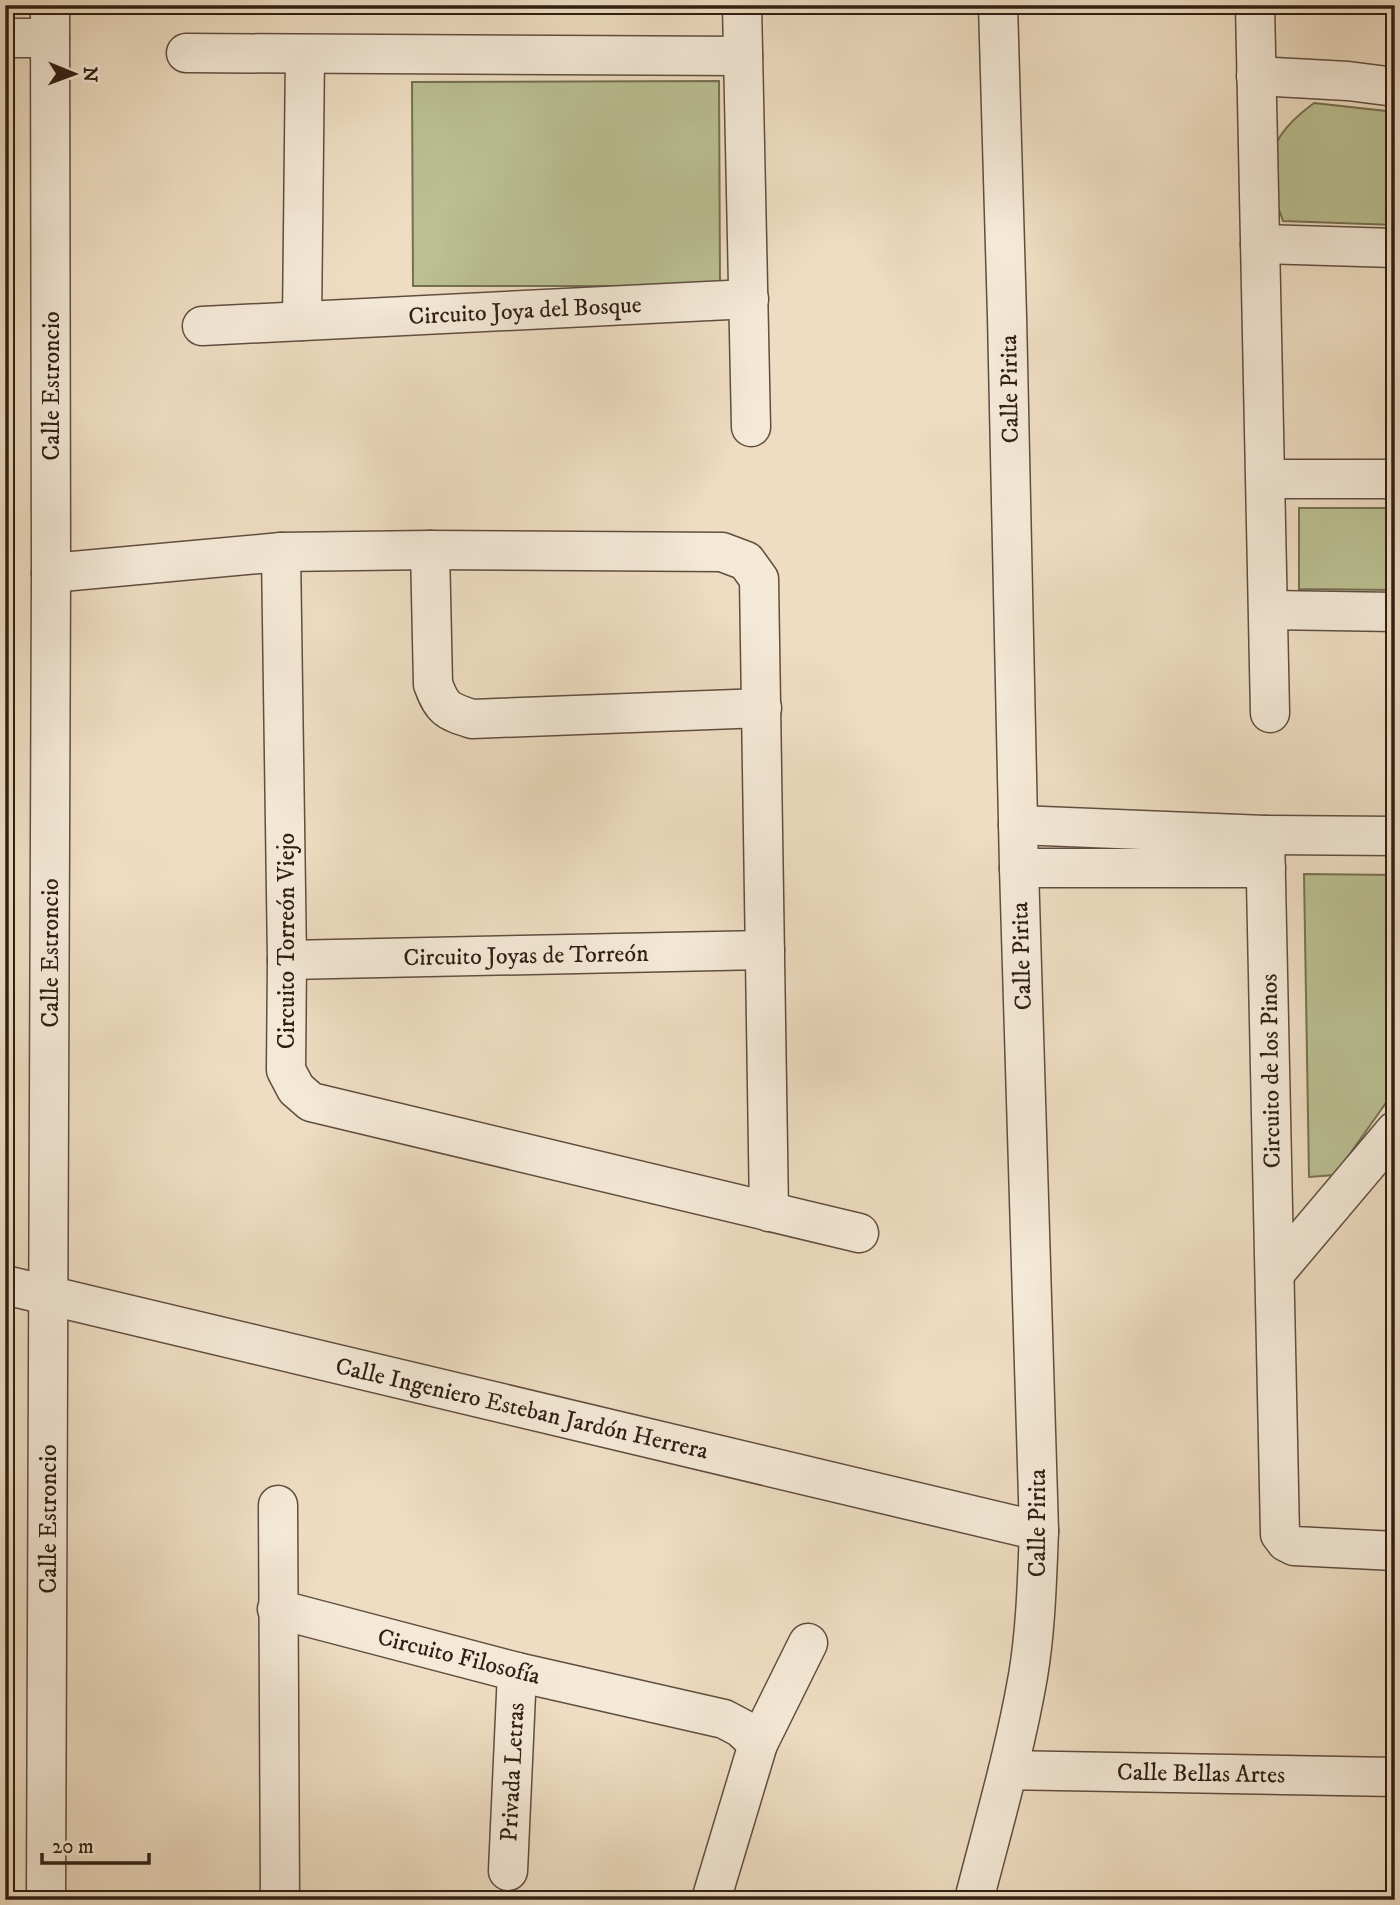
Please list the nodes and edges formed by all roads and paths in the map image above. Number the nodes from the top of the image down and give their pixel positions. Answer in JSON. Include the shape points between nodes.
{"nodes":[{"id":1,"x":742,"y":5,"type":"edge"},
{"id":2,"x":998,"y":5,"type":"edge"},
{"id":3,"x":1255,"y":5,"type":"edge"},
{"id":4,"x":50,"y":22,"type":"edge"},
{"id":5,"x":5,"y":38,"type":"edge"},
{"id":6,"x":186,"y":53,"type":"dead end"},
{"id":7,"x":305,"y":54,"type":"junction"},
{"id":8,"x":743,"y":56,"type":"junction"},
{"id":9,"x":1256,"y":76,"type":"junction"},
{"id":10,"x":1395,"y":87,"type":"edge"},
{"id":11,"x":1260,"y":244,"type":"junction"},
{"id":12,"x":1395,"y":248,"type":"edge"},
{"id":13,"x":749,"y":299,"type":"junction"},
{"id":14,"x":302,"y":321,"type":"junction"},
{"id":15,"x":202,"y":327,"type":"dead end"},
{"id":16,"x":751,"y":427,"type":"dead end"},
{"id":17,"x":1266,"y":480,"type":"junction"},
{"id":18,"x":1395,"y":480,"type":"edge"},
{"id":19,"x":430,"y":550,"type":"junction"},
{"id":20,"x":281,"y":552,"type":"junction"},
{"id":21,"x":51,"y":573,"type":"junction"},
{"id":22,"x":1269,"y":610,"type":"junction"},
{"id":23,"x":1395,"y":612,"type":"edge"},
{"id":24,"x":762,"y":708,"type":"junction"},
{"id":25,"x":1270,"y":713,"type":"dead end"},
{"id":26,"x":1018,"y":825,"type":"junction"},
{"id":27,"x":1395,"y":836,"type":"edge"},
{"id":28,"x":1266,"y":851,"type":"junction"},
{"id":29,"x":1018,"y":868,"type":"junction"},
{"id":30,"x":765,"y":950,"type":"junction"},
{"id":31,"x":287,"y":960,"type":"junction"},
{"id":32,"x":1395,"y":1131,"type":"edge"},
{"id":33,"x":769,"y":1212,"type":"junction"},
{"id":34,"x":859,"y":1233,"type":"dead end"},
{"id":35,"x":1275,"y":1273,"type":"junction"},
{"id":36,"x":5,"y":1285,"type":"edge"},
{"id":37,"x":49,"y":1295,"type":"junction"},
{"id":38,"x":278,"y":1506,"type":"dead end"},
{"id":39,"x":1039,"y":1531,"type":"junction"},
{"id":40,"x":1395,"y":1551,"type":"edge"},
{"id":41,"x":277,"y":1609,"type":"junction"},
{"id":42,"x":808,"y":1643,"type":"dead end"},
{"id":43,"x":517,"y":1672,"type":"junction"},
{"id":44,"x":758,"y":1744,"type":"junction"},
{"id":45,"x":1007,"y":1770,"type":"junction"},
{"id":46,"x":1395,"y":1777,"type":"edge"},
{"id":47,"x":508,"y":1871,"type":"dead end"},
{"id":48,"x":46,"y":1900,"type":"edge"},
{"id":49,"x":280,"y":1900,"type":"edge"},
{"id":50,"x":711,"y":1900,"type":"edge"},
{"id":51,"x":974,"y":1900,"type":"edge"}],
"edges":[{"from":1,"to":8,"type":"street"},
{"from":2,"to":26,"type":"street","name":"Calle Pirita"},
{"from":3,"to":9,"type":"street"},
{"from":4,"to":5,"type":"street"},
{"from":4,"to":21,"type":"street","name":"Calle Estroncio"},
{"from":6,"to":7,"type":"street"},
{"from":7,"to":8,"type":"street"},
{"from":7,"to":14,"type":"street"},
{"from":8,"to":13,"type":"street"},
{"from":9,"to":10,"type":"street"},
{"from":9,"to":11,"type":"street"},
{"from":11,"to":12,"type":"street"},
{"from":11,"to":17,"type":"street"},
{"from":13,"to":14,"type":"street","name":"Circuito Joya del Bosque"},
{"from":13,"to":16,"type":"street"},
{"from":14,"to":15,"type":"street","name":"Circuito Joya del Bosque"},
{"from":17,"to":18,"type":"street"},
{"from":17,"to":22,"type":"street"},
{"from":19,"to":20,"type":"street"},
{"from":19,"to":24,"type":"street","via":[[722,552],[746,561],[759,579]]},
{"from":19,"to":24,"type":"street","via":[[433,684],[439,702],[450,712],[472,719]]},
{"from":20,"to":21,"type":"street"},
{"from":20,"to":31,"type":"street","name":"Circuito Torreón Viejo"},
{"from":21,"to":37,"type":"street","name":"Calle Estroncio"},
{"from":22,"to":23,"type":"street"},
{"from":22,"to":25,"type":"street"},
{"from":24,"to":30,"type":"street"},
{"from":26,"to":28,"type":"street"},
{"from":26,"to":29,"type":"street","name":"Calle Pirita"},
{"from":27,"to":28,"type":"street"},
{"from":28,"to":29,"type":"street"},
{"from":28,"to":35,"type":"street","name":"Circuito de los Pinos"},
{"from":29,"to":39,"type":"street","name":"Calle Pirita"},
{"from":30,"to":31,"type":"street","name":"Circuito Joyas de Torreón"},
{"from":30,"to":33,"type":"street"},
{"from":31,"to":33,"type":"street","name":"Circuito Torreón Viejo","via":[[286,1070],[296,1089],[311,1102]]},
{"from":32,"to":35,"type":"street"},
{"from":33,"to":34,"type":"street","name":"Circuito Torreón Viejo"},
{"from":35,"to":40,"type":"street","name":"Circuito de los Pinos","via":[[1280,1534],[1294,1546]]},
{"from":36,"to":37,"type":"street","name":"Calle Ingeniero Esteban Jardón Herrera"},
{"from":37,"to":39,"type":"street","name":"Calle Ingeniero Esteban Jardón Herrera"},
{"from":37,"to":48,"type":"street","name":"Calle Estroncio"},
{"from":38,"to":41,"type":"street"},
{"from":39,"to":45,"type":"street","name":"Calle Pirita","via":[[1029,1674]]},
{"from":41,"to":43,"type":"street","name":"Circuito Filosofía"},
{"from":41,"to":49,"type":"street"},
{"from":42,"to":44,"type":"street"},
{"from":43,"to":44,"type":"street","name":"Circuito Filosofía","via":[[724,1719]]},
{"from":43,"to":47,"type":"street","name":"Privada Letras"},
{"from":44,"to":50,"type":"street"},
{"from":45,"to":46,"type":"street","name":"Calle Bellas Artes"},
{"from":45,"to":51,"type":"street","name":"Calle Pirita"}]}
